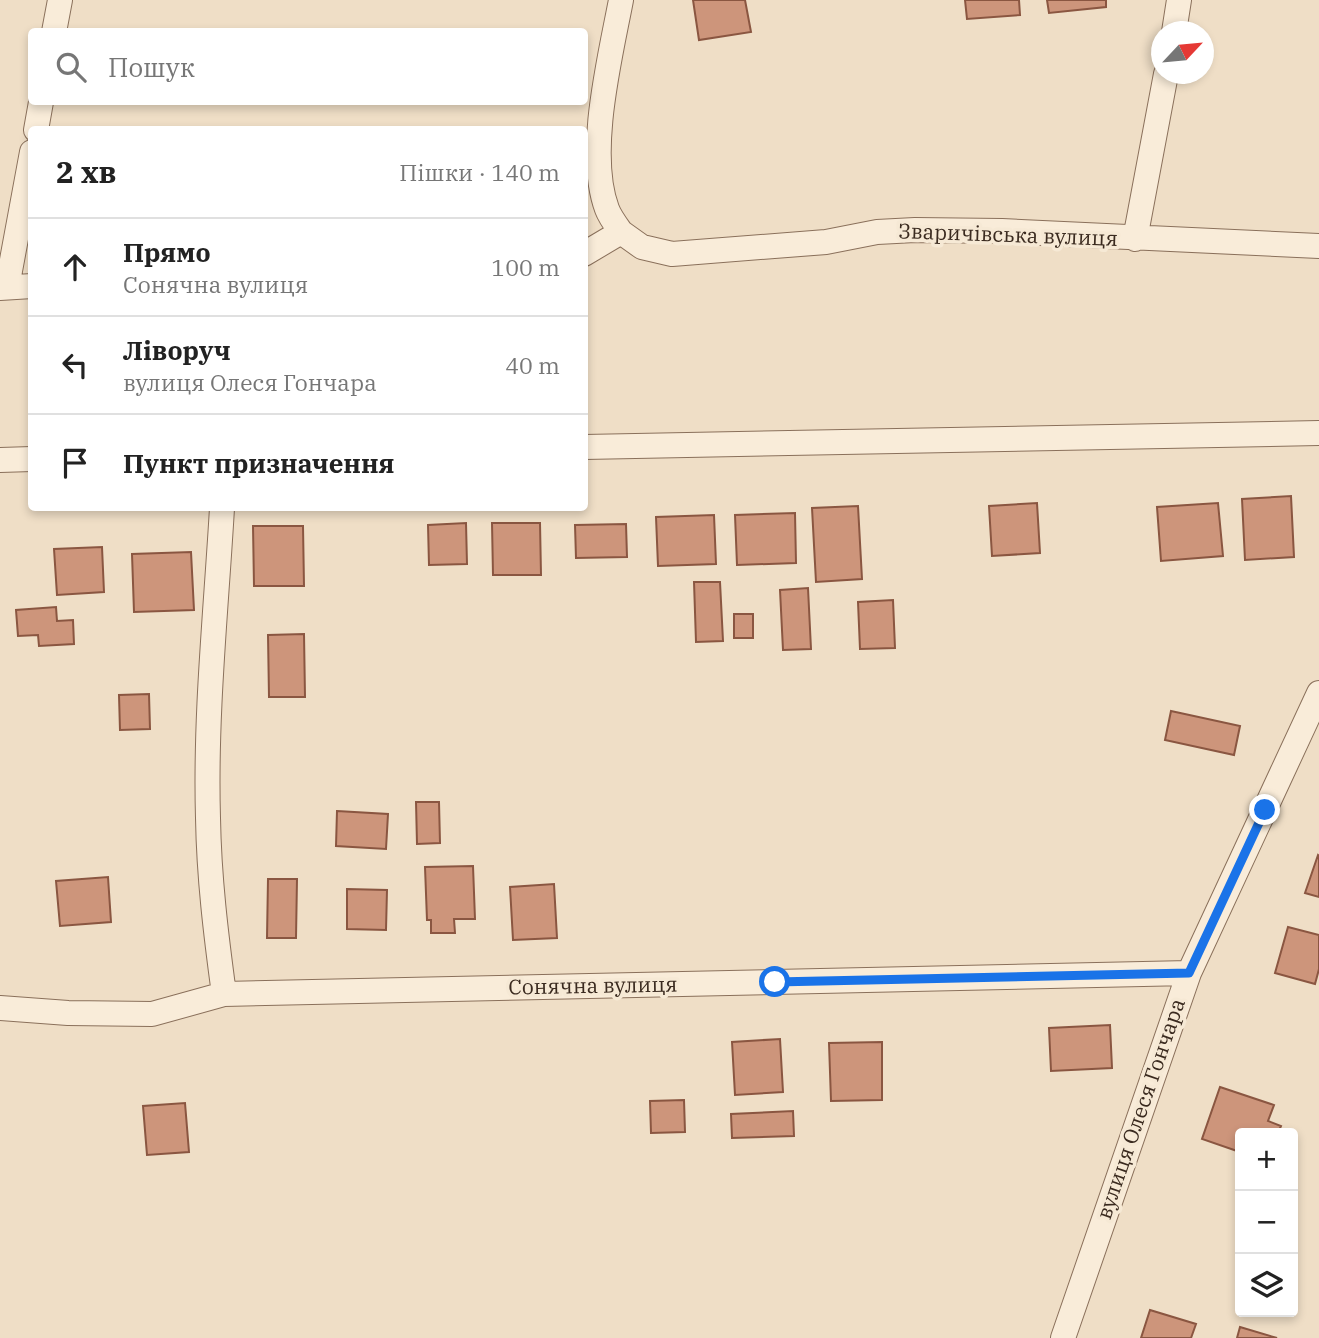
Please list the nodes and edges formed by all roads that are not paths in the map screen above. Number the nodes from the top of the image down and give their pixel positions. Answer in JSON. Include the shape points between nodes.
{"nodes":[{"id":1,"x":60,"y":0,"type":"edge"},
{"id":2,"x":621,"y":0,"type":"edge"},
{"id":3,"x":1180,"y":0,"type":"edge"},
{"id":4,"x":1176,"y":21,"type":"edge"},
{"id":5,"x":55,"y":28,"type":"edge"},
{"id":6,"x":1164,"y":84,"type":"edge"},
{"id":7,"x":40,"y":105,"type":"edge"},
{"id":8,"x":37,"y":126,"type":"edge"},
{"id":9,"x":28,"y":171,"type":"edge"},
{"id":10,"x":621,"y":232,"type":"junction"},
{"id":11,"x":1135,"y":239,"type":"junction"},
{"id":12,"x":1319,"y":246,"type":"edge"},
{"id":13,"x":588,"y":252,"type":"edge"},
{"id":14,"x":28,"y":286,"type":"edge"},
{"id":15,"x":3,"y":287,"type":"edge"},
{"id":16,"x":1319,"y":433,"type":"edge"},
{"id":17,"x":588,"y":447,"type":"edge"},
{"id":18,"x":28,"y":459,"type":"edge"},
{"id":19,"x":0,"y":460,"type":"edge"},
{"id":20,"x":222,"y":511,"type":"edge"},
{"id":21,"x":1319,"y":693,"type":"edge"},
{"id":22,"x":1189,"y":973,"type":"junction"},
{"id":23,"x":224,"y":994,"type":"junction"},
{"id":24,"x":0,"y":1008,"type":"edge"},
{"id":25,"x":1063,"y":1338,"type":"edge"}],
"edges":[{"from":1,"to":5,"type":"street"},
{"from":2,"to":10,"type":"street","via":[[601,106],[600,180],[607,210]]},
{"from":3,"to":4,"type":"street"},
{"from":6,"to":11,"type":"street"},
{"from":7,"to":8,"type":"street"},
{"from":9,"to":15,"type":"street"},
{"from":10,"to":11,"type":"street","name":"Зваричівська вулиця","via":[[642,247],[672,254],[915,230]]},
{"from":10,"to":13,"type":"street"},
{"from":11,"to":12,"type":"street","name":"Зваричівська вулиця"},
{"from":14,"to":15,"type":"street"},
{"from":16,"to":17,"type":"street"},
{"from":18,"to":19,"type":"street"},
{"from":20,"to":23,"type":"street","via":[[208,737],[208,817],[212,909]]},
{"from":21,"to":22,"type":"street","name":"вулиця Олеся Гончара"},
{"from":22,"to":23,"type":"street","name":"Сонячна вулиця"},
{"from":22,"to":25,"type":"street","name":"вулиця Олеся Гончара"},
{"from":23,"to":24,"type":"street","name":"Сонячна вулиця","via":[[152,1014]]}]}
